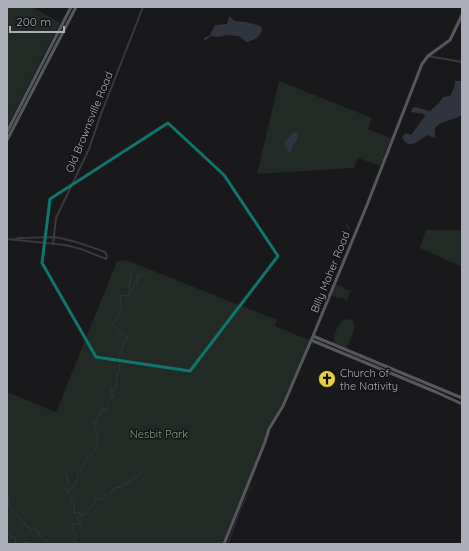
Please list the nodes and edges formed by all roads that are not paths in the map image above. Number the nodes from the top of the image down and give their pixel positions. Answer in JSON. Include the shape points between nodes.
{"nodes":[{"id":1,"x":71,"y":7,"type":"edge"},
{"id":2,"x":76,"y":7,"type":"edge"},
{"id":3,"x":143,"y":7,"type":"edge"},
{"id":4,"x":462,"y":15,"type":"edge"},
{"id":5,"x":428,"y":56,"type":"junction"},
{"id":6,"x":462,"y":62,"type":"edge"},
{"id":7,"x":7,"y":132,"type":"edge"},
{"id":8,"x":7,"y":140,"type":"edge"},
{"id":9,"x":53,"y":238,"type":"junction"},
{"id":10,"x":7,"y":239,"type":"edge"},
{"id":11,"x":14,"y":240,"type":"junction"},
{"id":12,"x":53,"y":244,"type":"junction"},
{"id":13,"x":313,"y":336,"type":"junction"},
{"id":14,"x":311,"y":340,"type":"junction"},
{"id":15,"x":333,"y":344,"type":"junction"},
{"id":16,"x":331,"y":348,"type":"junction"},
{"id":17,"x":344,"y":351,"type":"junction"},
{"id":18,"x":462,"y":398,"type":"edge"},
{"id":19,"x":462,"y":404,"type":"edge"},
{"id":20,"x":224,"y":544,"type":"edge"}],
"edges":[{"from":1,"to":7,"type":"main road"},
{"from":2,"to":8,"type":"main road"},
{"from":3,"to":9,"type":"street","name":"Old Brownsville Road","via":[[88,149],[56,218]]},
{"from":4,"to":5,"type":"main road","name":"Billy Maher Road","via":[[450,40]]},
{"from":5,"to":6,"type":"street"},
{"from":5,"to":13,"type":"main road","name":"Billy Maher Road","via":[[422,64]]},
{"from":9,"to":11,"type":"street"},
{"from":9,"to":12,"type":"street","name":"Old Brownsville Road"},
{"from":9,"to":12,"type":"street","via":[[87,245],[105,252],[107,258],[78,248]]},
{"from":10,"to":11,"type":"street"},
{"from":11,"to":12,"type":"street"},
{"from":13,"to":14,"type":"main road","name":"Billy Maher Road"},
{"from":13,"to":15,"type":"main road"},
{"from":14,"to":16,"type":"main road"},
{"from":14,"to":20,"type":"main road","name":"Billy Maher Road","via":[[283,406],[269,429]]},
{"from":15,"to":16,"type":"main road"},
{"from":15,"to":17,"type":"main road"},
{"from":16,"to":17,"type":"main road"},
{"from":17,"to":18,"type":"main road"},
{"from":17,"to":19,"type":"main road"}]}
